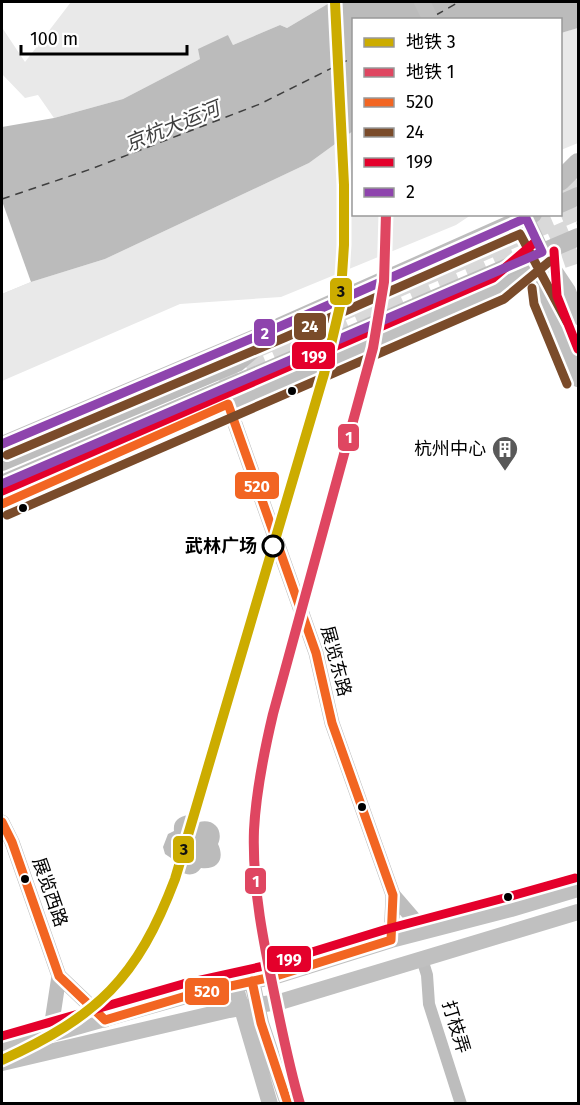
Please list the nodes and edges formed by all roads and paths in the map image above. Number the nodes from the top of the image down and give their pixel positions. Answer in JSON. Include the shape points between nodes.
{"nodes":[{"id":1,"x":422,"y":2,"type":"edge"},
{"id":2,"x":430,"y":18,"type":"edge"},
{"id":3,"x":579,"y":163,"type":"edge"},
{"id":4,"x":562,"y":180,"type":"edge"},
{"id":5,"x":579,"y":196,"type":"edge"},
{"id":6,"x":562,"y":204,"type":"edge"},
{"id":7,"x":526,"y":216,"type":"edge"},
{"id":8,"x":528,"y":216,"type":"edge"},
{"id":9,"x":579,"y":237,"type":"edge"},
{"id":10,"x":542,"y":252,"type":"junction"},
{"id":11,"x":579,"y":317,"type":"edge"},
{"id":12,"x":281,"y":326,"type":"junction"},
{"id":13,"x":579,"y":379,"type":"edge"},
{"id":14,"x":228,"y":404,"type":"junction"},
{"id":15,"x":2,"y":444,"type":"edge"},
{"id":16,"x":2,"y":462,"type":"edge"},
{"id":17,"x":2,"y":484,"type":"edge"},
{"id":18,"x":2,"y":504,"type":"edge"},
{"id":19,"x":2,"y":822,"type":"edge"},
{"id":20,"x":579,"y":889,"type":"edge"},
{"id":21,"x":393,"y":895,"type":"junction"},
{"id":22,"x":579,"y":912,"type":"edge"},
{"id":23,"x":424,"y":931,"type":"junction"},
{"id":24,"x":391,"y":940,"type":"junction"},
{"id":25,"x":422,"y":959,"type":"junction"},
{"id":26,"x":59,"y":976,"type":"junction"},
{"id":27,"x":252,"y":981,"type":"junction"},
{"id":28,"x":236,"y":985,"type":"junction"},
{"id":29,"x":250,"y":1006,"type":"junction"},
{"id":30,"x":105,"y":1020,"type":"junction"},
{"id":31,"x":50,"y":1035,"type":"junction"},
{"id":32,"x":2,"y":1048,"type":"edge"},
{"id":33,"x":2,"y":1063,"type":"edge"},
{"id":34,"x":270,"y":1104,"type":"edge"},
{"id":35,"x":288,"y":1104,"type":"edge"},
{"id":36,"x":296,"y":1104,"type":"edge"},
{"id":37,"x":461,"y":1104,"type":"edge"}],
"edges":[{"from":1,"to":2,"type":"main road"},
{"from":3,"to":4,"type":"highway"},
{"from":5,"to":6,"type":"main road"},
{"from":7,"to":12,"type":"main road"},
{"from":8,"to":10,"type":"main road"},
{"from":9,"to":10,"type":"main road"},
{"from":10,"to":11,"type":"main road","via":[[568,291]]},
{"from":10,"to":13,"type":"main road","via":[[545,299]]},
{"from":10,"to":14,"type":"main road","via":[[499,288]]},
{"from":10,"to":17,"type":"main road"},
{"from":12,"to":15,"type":"main road"},
{"from":12,"to":16,"type":"main road","via":[[237,363]]},
{"from":14,"to":18,"type":"main road"},
{"from":14,"to":21,"type":"street","name":"展览东路","via":[[316,653],[332,723]]},
{"from":19,"to":26,"type":"street","name":"展览西路"},
{"from":20,"to":23,"type":"main road"},
{"from":21,"to":23,"type":"street","name":"展览东路"},
{"from":21,"to":24,"type":"street","name":"展览东路"},
{"from":22,"to":25,"type":"main road"},
{"from":23,"to":24,"type":"main road"},
{"from":24,"to":27,"type":"main road"},
{"from":25,"to":29,"type":"main road"},
{"from":25,"to":37,"type":"street","name":"打枝弄","via":[[429,1004]]},
{"from":26,"to":30,"type":"street","name":"展览西路"},
{"from":26,"to":31,"type":"street","name":"展览西路"},
{"from":27,"to":28,"type":"main road"},
{"from":27,"to":29,"type":"main road"},
{"from":28,"to":29,"type":"main road"},
{"from":28,"to":30,"type":"main road"},
{"from":29,"to":33,"type":"main road"},
{"from":29,"to":34,"type":"main road"},
{"from":29,"to":35,"type":"main road","via":[[261,1023]]},
{"from":29,"to":36,"type":"main road","via":[[270,1021]]},
{"from":30,"to":31,"type":"main road"},
{"from":31,"to":32,"type":"main road"}]}
